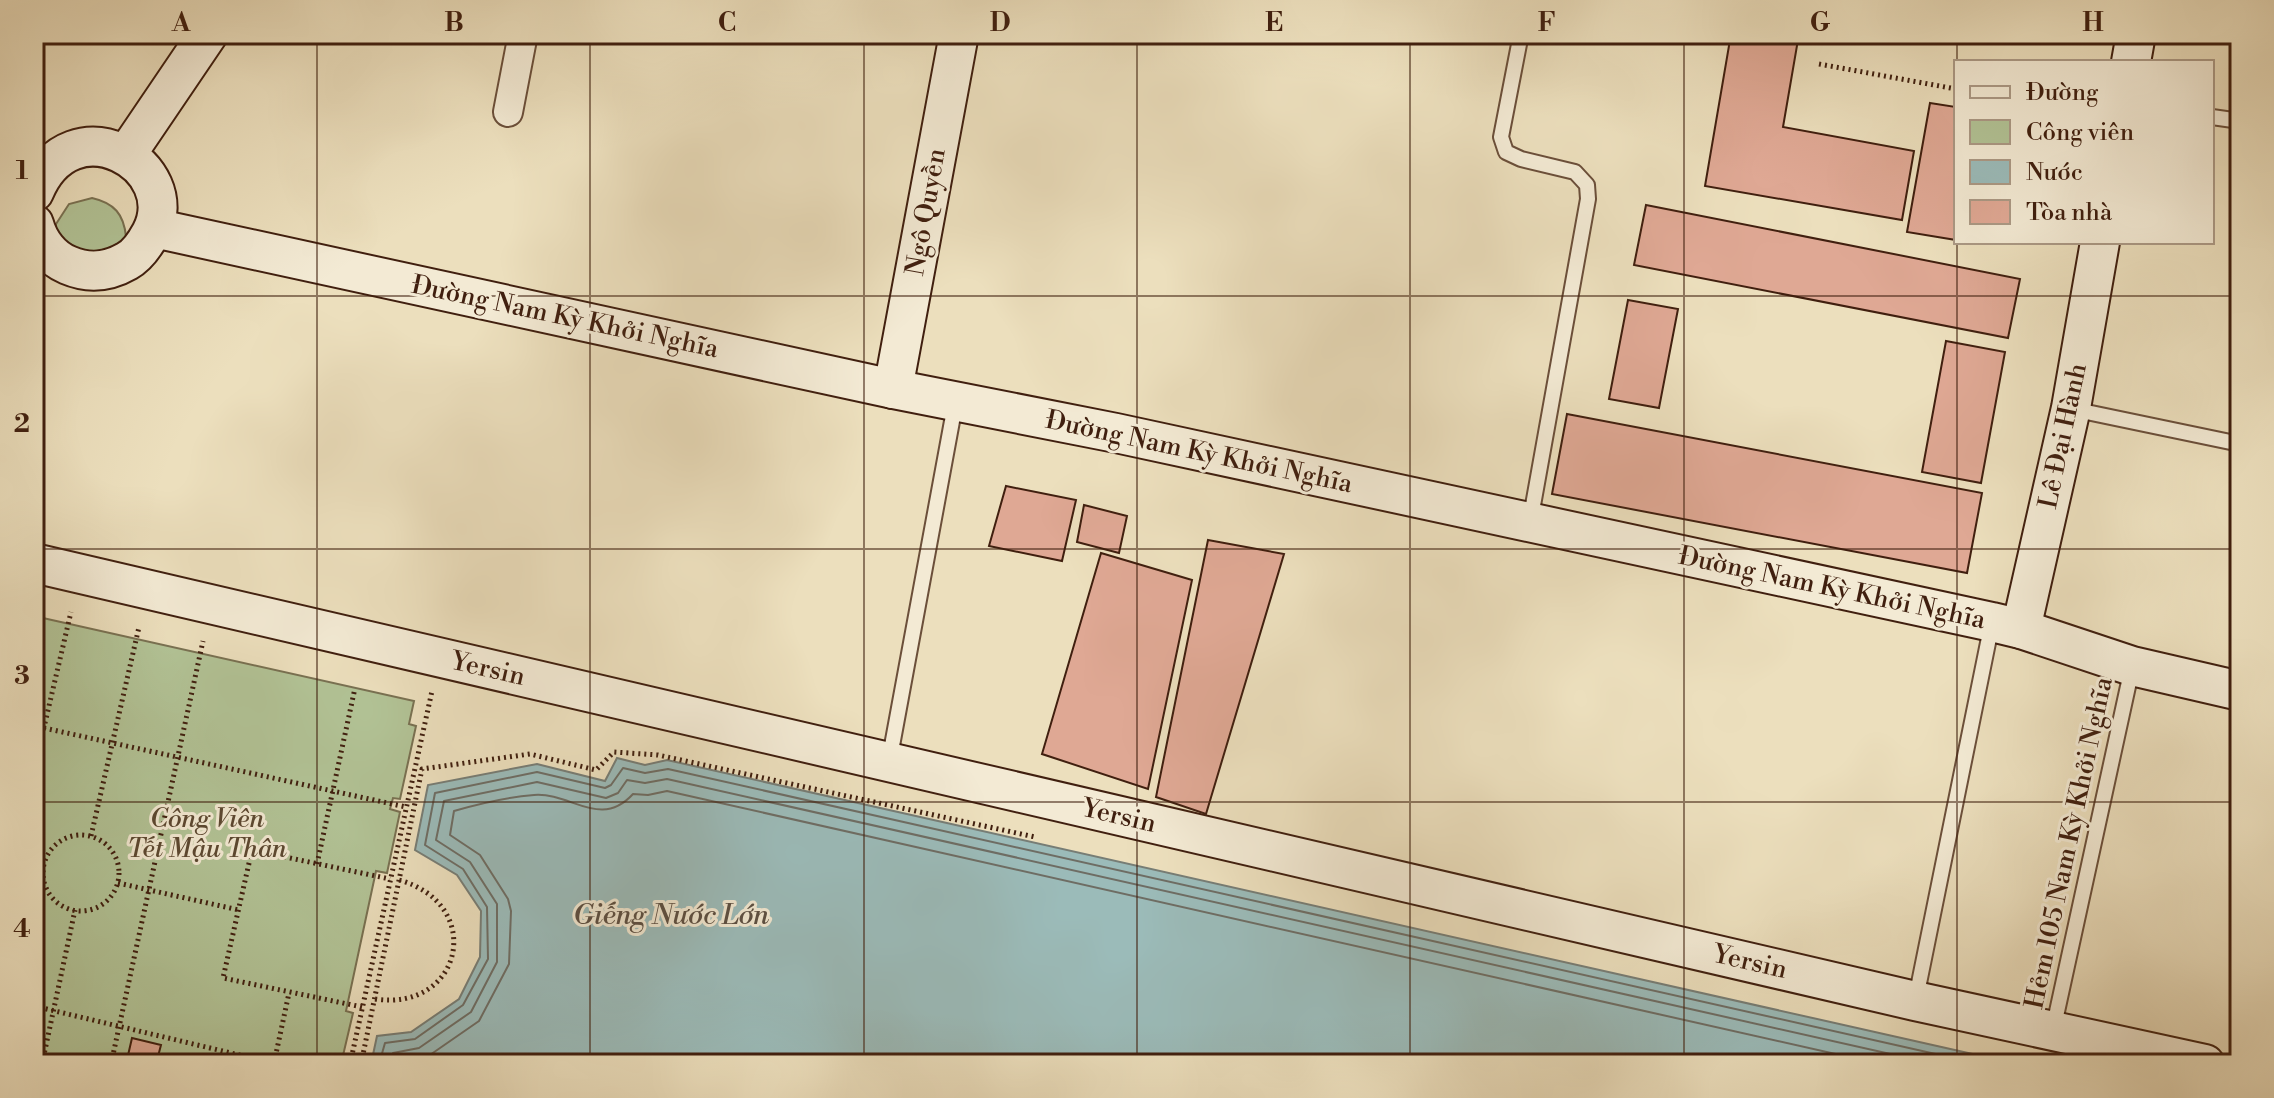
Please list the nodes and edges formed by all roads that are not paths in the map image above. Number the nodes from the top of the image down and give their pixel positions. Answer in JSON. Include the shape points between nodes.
{"nodes":[{"id":1,"x":208,"y":34,"type":"edge"},
{"id":2,"x":523,"y":34,"type":"edge"},
{"id":3,"x":959,"y":34,"type":"edge"},
{"id":4,"x":1521,"y":34,"type":"edge"},
{"id":5,"x":2136,"y":34,"type":"edge"},
{"id":6,"x":2131,"y":60,"type":"edge"},
{"id":7,"x":508,"y":112,"type":"dead end"},
{"id":8,"x":2214,"y":117,"type":"edge"},
{"id":9,"x":2240,"y":121,"type":"edge"},
{"id":10,"x":126,"y":155,"type":"junction"},
{"id":11,"x":34,"y":192,"type":"edge"},
{"id":12,"x":154,"y":228,"type":"junction"},
{"id":13,"x":2100,"y":244,"type":"edge"},
{"id":14,"x":39,"y":248,"type":"edge"},
{"id":15,"x":893,"y":389,"type":"junction"},
{"id":16,"x":956,"y":402,"type":"junction"},
{"id":17,"x":2071,"y":408,"type":"junction"},
{"id":18,"x":2240,"y":444,"type":"edge"},
{"id":19,"x":1530,"y":522,"type":"junction"},
{"id":20,"x":34,"y":563,"type":"edge"},
{"id":21,"x":2006,"y":626,"type":"junction"},
{"id":22,"x":2132,"y":666,"type":"junction"},
{"id":23,"x":2240,"y":691,"type":"edge"},
{"id":24,"x":889,"y":762,"type":"junction"},
{"id":25,"x":1915,"y":1001,"type":"junction"},
{"id":26,"x":2053,"y":1031,"type":"junction"},
{"id":27,"x":2205,"y":1064,"type":"edge"}],
"edges":[{"from":1,"to":10,"type":"street"},
{"from":2,"to":7,"type":"street"},
{"from":3,"to":15,"type":"street","name":"Ngô Quyền"},
{"from":4,"to":19,"type":"lane","via":[[1501,137],[1506,152],[1575,172],[1587,185],[1588,199]]},
{"from":5,"to":6,"type":"street"},
{"from":8,"to":9,"type":"lane"},
{"from":10,"to":11,"type":"street","via":[[108,147],[70,151],[53,161]]},
{"from":10,"to":12,"type":"street","via":[[152,186]]},
{"from":12,"to":14,"type":"street","via":[[133,258],[99,271],[72,267]]},
{"from":12,"to":15,"type":"street","name":"Đường Nam Kỳ Khởi Nghĩa"},
{"from":13,"to":17,"type":"street","name":"Lê Đại Hành"},
{"from":15,"to":16,"type":"street","name":"Đường Nam Kỳ Khởi Nghĩa"},
{"from":16,"to":19,"type":"street","name":"Đường Nam Kỳ Khởi Nghĩa"},
{"from":16,"to":24,"type":"lane"},
{"from":17,"to":18,"type":"lane"},
{"from":17,"to":21,"type":"street","name":"Lê Đại Hành"},
{"from":19,"to":21,"type":"street","name":"Đường Nam Kỳ Khởi Nghĩa"},
{"from":20,"to":24,"type":"street","name":"Yersin"},
{"from":21,"to":22,"type":"street","name":"Đường Nam Kỳ Khởi Nghĩa"},
{"from":21,"to":25,"type":"lane"},
{"from":22,"to":23,"type":"street","name":"Đường Nam Kỳ Khởi Nghĩa"},
{"from":22,"to":26,"type":"lane","name":"Hẻm 105 Nam Kỳ Khởi Nghĩa"},
{"from":24,"to":25,"type":"street","name":"Yersin"},
{"from":25,"to":26,"type":"street","name":"Yersin"},
{"from":26,"to":27,"type":"street","name":"Yersin"}]}
